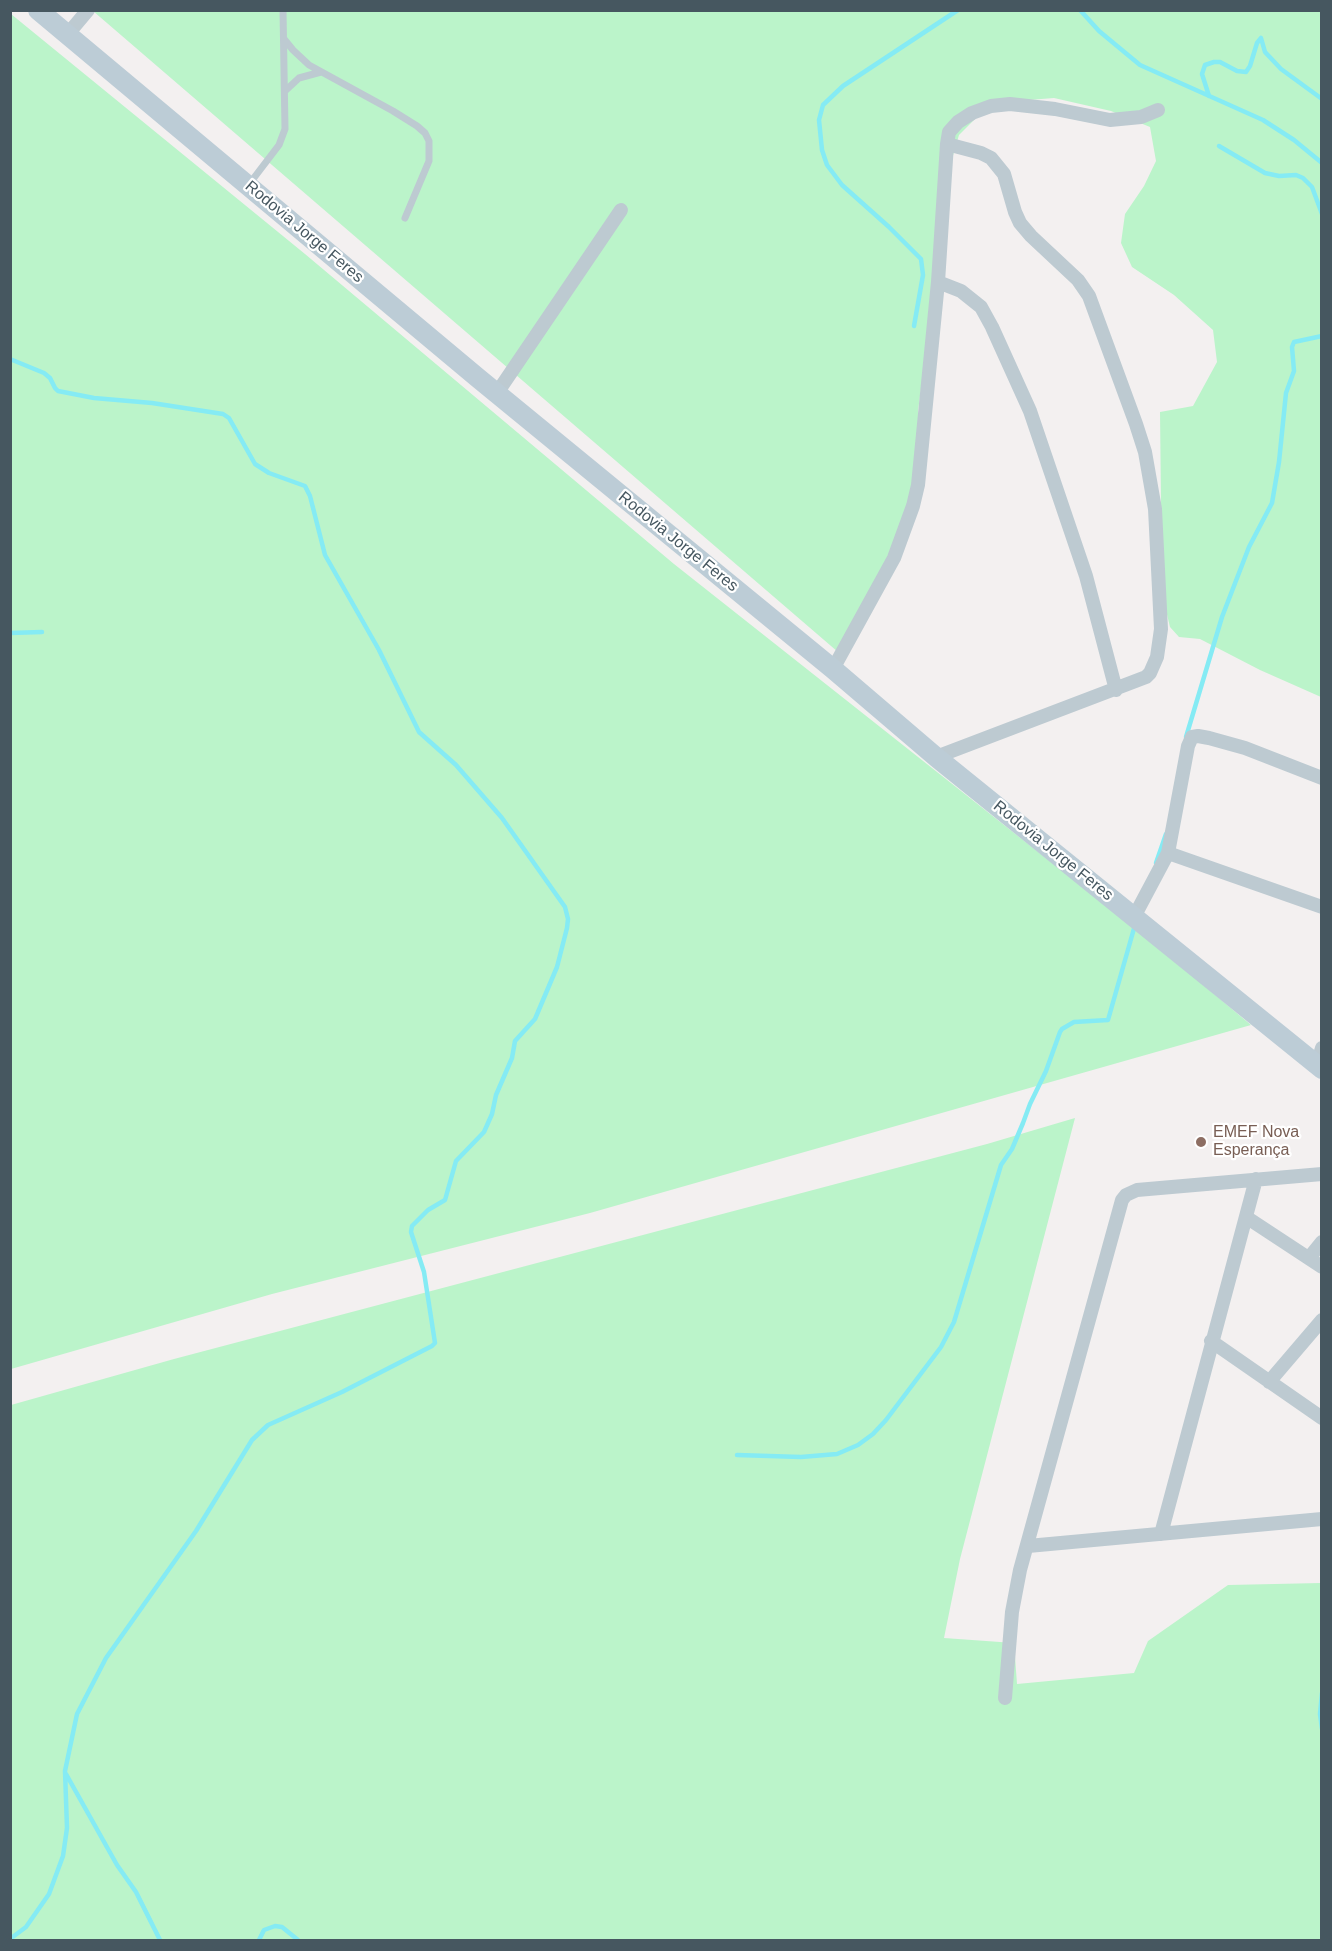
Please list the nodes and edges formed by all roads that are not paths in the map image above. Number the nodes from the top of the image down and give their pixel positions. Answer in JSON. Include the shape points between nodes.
{"nodes":[{"id":1,"x":38,"y":10,"type":"edge"},
{"id":2,"x":88,"y":10,"type":"edge"},
{"id":3,"x":283,"y":10,"type":"edge"},
{"id":4,"x":67,"y":35,"type":"junction"},
{"id":5,"x":284,"y":39,"type":"junction"},
{"id":6,"x":321,"y":72,"type":"junction"},
{"id":7,"x":285,"y":91,"type":"junction"},
{"id":8,"x":1158,"y":110,"type":"dead end"},
{"id":9,"x":947,"y":144,"type":"junction"},
{"id":10,"x":248,"y":185,"type":"junction"},
{"id":11,"x":621,"y":210,"type":"dead end"},
{"id":12,"x":405,"y":218,"type":"dead end"},
{"id":13,"x":938,"y":282,"type":"junction"},
{"id":14,"x":497,"y":393,"type":"junction"},
{"id":15,"x":833,"y":669,"type":"junction"},
{"id":16,"x":1116,"y":690,"type":"junction"},
{"id":17,"x":936,"y":757,"type":"junction"},
{"id":18,"x":1322,"y":778,"type":"edge"},
{"id":19,"x":1168,"y":853,"type":"junction"},
{"id":20,"x":1322,"y":907,"type":"edge"},
{"id":21,"x":1134,"y":917,"type":"junction"},
{"id":22,"x":1320,"y":1061,"type":"edge"},
{"id":23,"x":1322,"y":1174,"type":"edge"},
{"id":24,"x":1256,"y":1179,"type":"junction"},
{"id":25,"x":1246,"y":1217,"type":"junction"},
{"id":26,"x":1322,"y":1242,"type":"edge"},
{"id":27,"x":1309,"y":1258,"type":"junction"},
{"id":28,"x":1322,"y":1267,"type":"edge"},
{"id":29,"x":1322,"y":1320,"type":"edge"},
{"id":30,"x":1211,"y":1341,"type":"junction"},
{"id":31,"x":1269,"y":1382,"type":"junction"},
{"id":32,"x":1322,"y":1419,"type":"edge"},
{"id":33,"x":1322,"y":1519,"type":"edge"},
{"id":34,"x":1161,"y":1534,"type":"junction"},
{"id":35,"x":1028,"y":1546,"type":"junction"},
{"id":36,"x":1005,"y":1698,"type":"dead end"}],
"edges":[{"from":1,"to":4,"type":"main road","name":"Rodovia Jorge Feres"},
{"from":2,"to":4,"type":"street"},
{"from":3,"to":5,"type":"lane"},
{"from":4,"to":10,"type":"main road","name":"Rodovia Jorge Feres"},
{"from":5,"to":6,"type":"lane","via":[[299,57]]},
{"from":5,"to":7,"type":"lane"},
{"from":6,"to":7,"type":"lane","via":[[299,78]]},
{"from":6,"to":12,"type":"lane","via":[[425,133],[429,161]]},
{"from":7,"to":10,"type":"lane","via":[[283,136]]},
{"from":8,"to":9,"type":"street","via":[[1141,117],[1110,120],[1029,105],[991,106],[958,123],[949,132]]},
{"from":9,"to":13,"type":"street"},
{"from":9,"to":16,"type":"street","via":[[992,158],[1004,174],[1020,223],[1085,288],[1145,452],[1155,509],[1161,629],[1150,673]]},
{"from":10,"to":14,"type":"main road","name":"Rodovia Jorge Feres"},
{"from":11,"to":14,"type":"street"},
{"from":13,"to":15,"type":"street","via":[[913,506],[894,558]]},
{"from":13,"to":16,"type":"street","via":[[961,291],[981,307],[1030,411],[1086,576]]},
{"from":14,"to":15,"type":"main road","name":"Rodovia Jorge Feres"},
{"from":15,"to":17,"type":"main road","name":"Rodovia Jorge Feres"},
{"from":16,"to":17,"type":"street"},
{"from":17,"to":21,"type":"main road","name":"Rodovia Jorge Feres"},
{"from":18,"to":19,"type":"street","via":[[1245,748],[1192,737]]},
{"from":19,"to":20,"type":"street"},
{"from":19,"to":21,"type":"street"},
{"from":21,"to":22,"type":"main road","name":"Rodovia Jorge Feres"},
{"from":23,"to":24,"type":"street"},
{"from":24,"to":25,"type":"street"},
{"from":24,"to":35,"type":"street","via":[[1137,1190],[1122,1200]]},
{"from":25,"to":27,"type":"street"},
{"from":25,"to":30,"type":"street"},
{"from":26,"to":27,"type":"street"},
{"from":27,"to":28,"type":"street"},
{"from":29,"to":31,"type":"street"},
{"from":30,"to":31,"type":"street"},
{"from":30,"to":34,"type":"street"},
{"from":31,"to":32,"type":"street"},
{"from":33,"to":34,"type":"street"},
{"from":34,"to":35,"type":"street"},
{"from":35,"to":36,"type":"street","via":[[1012,1612]]}]}
